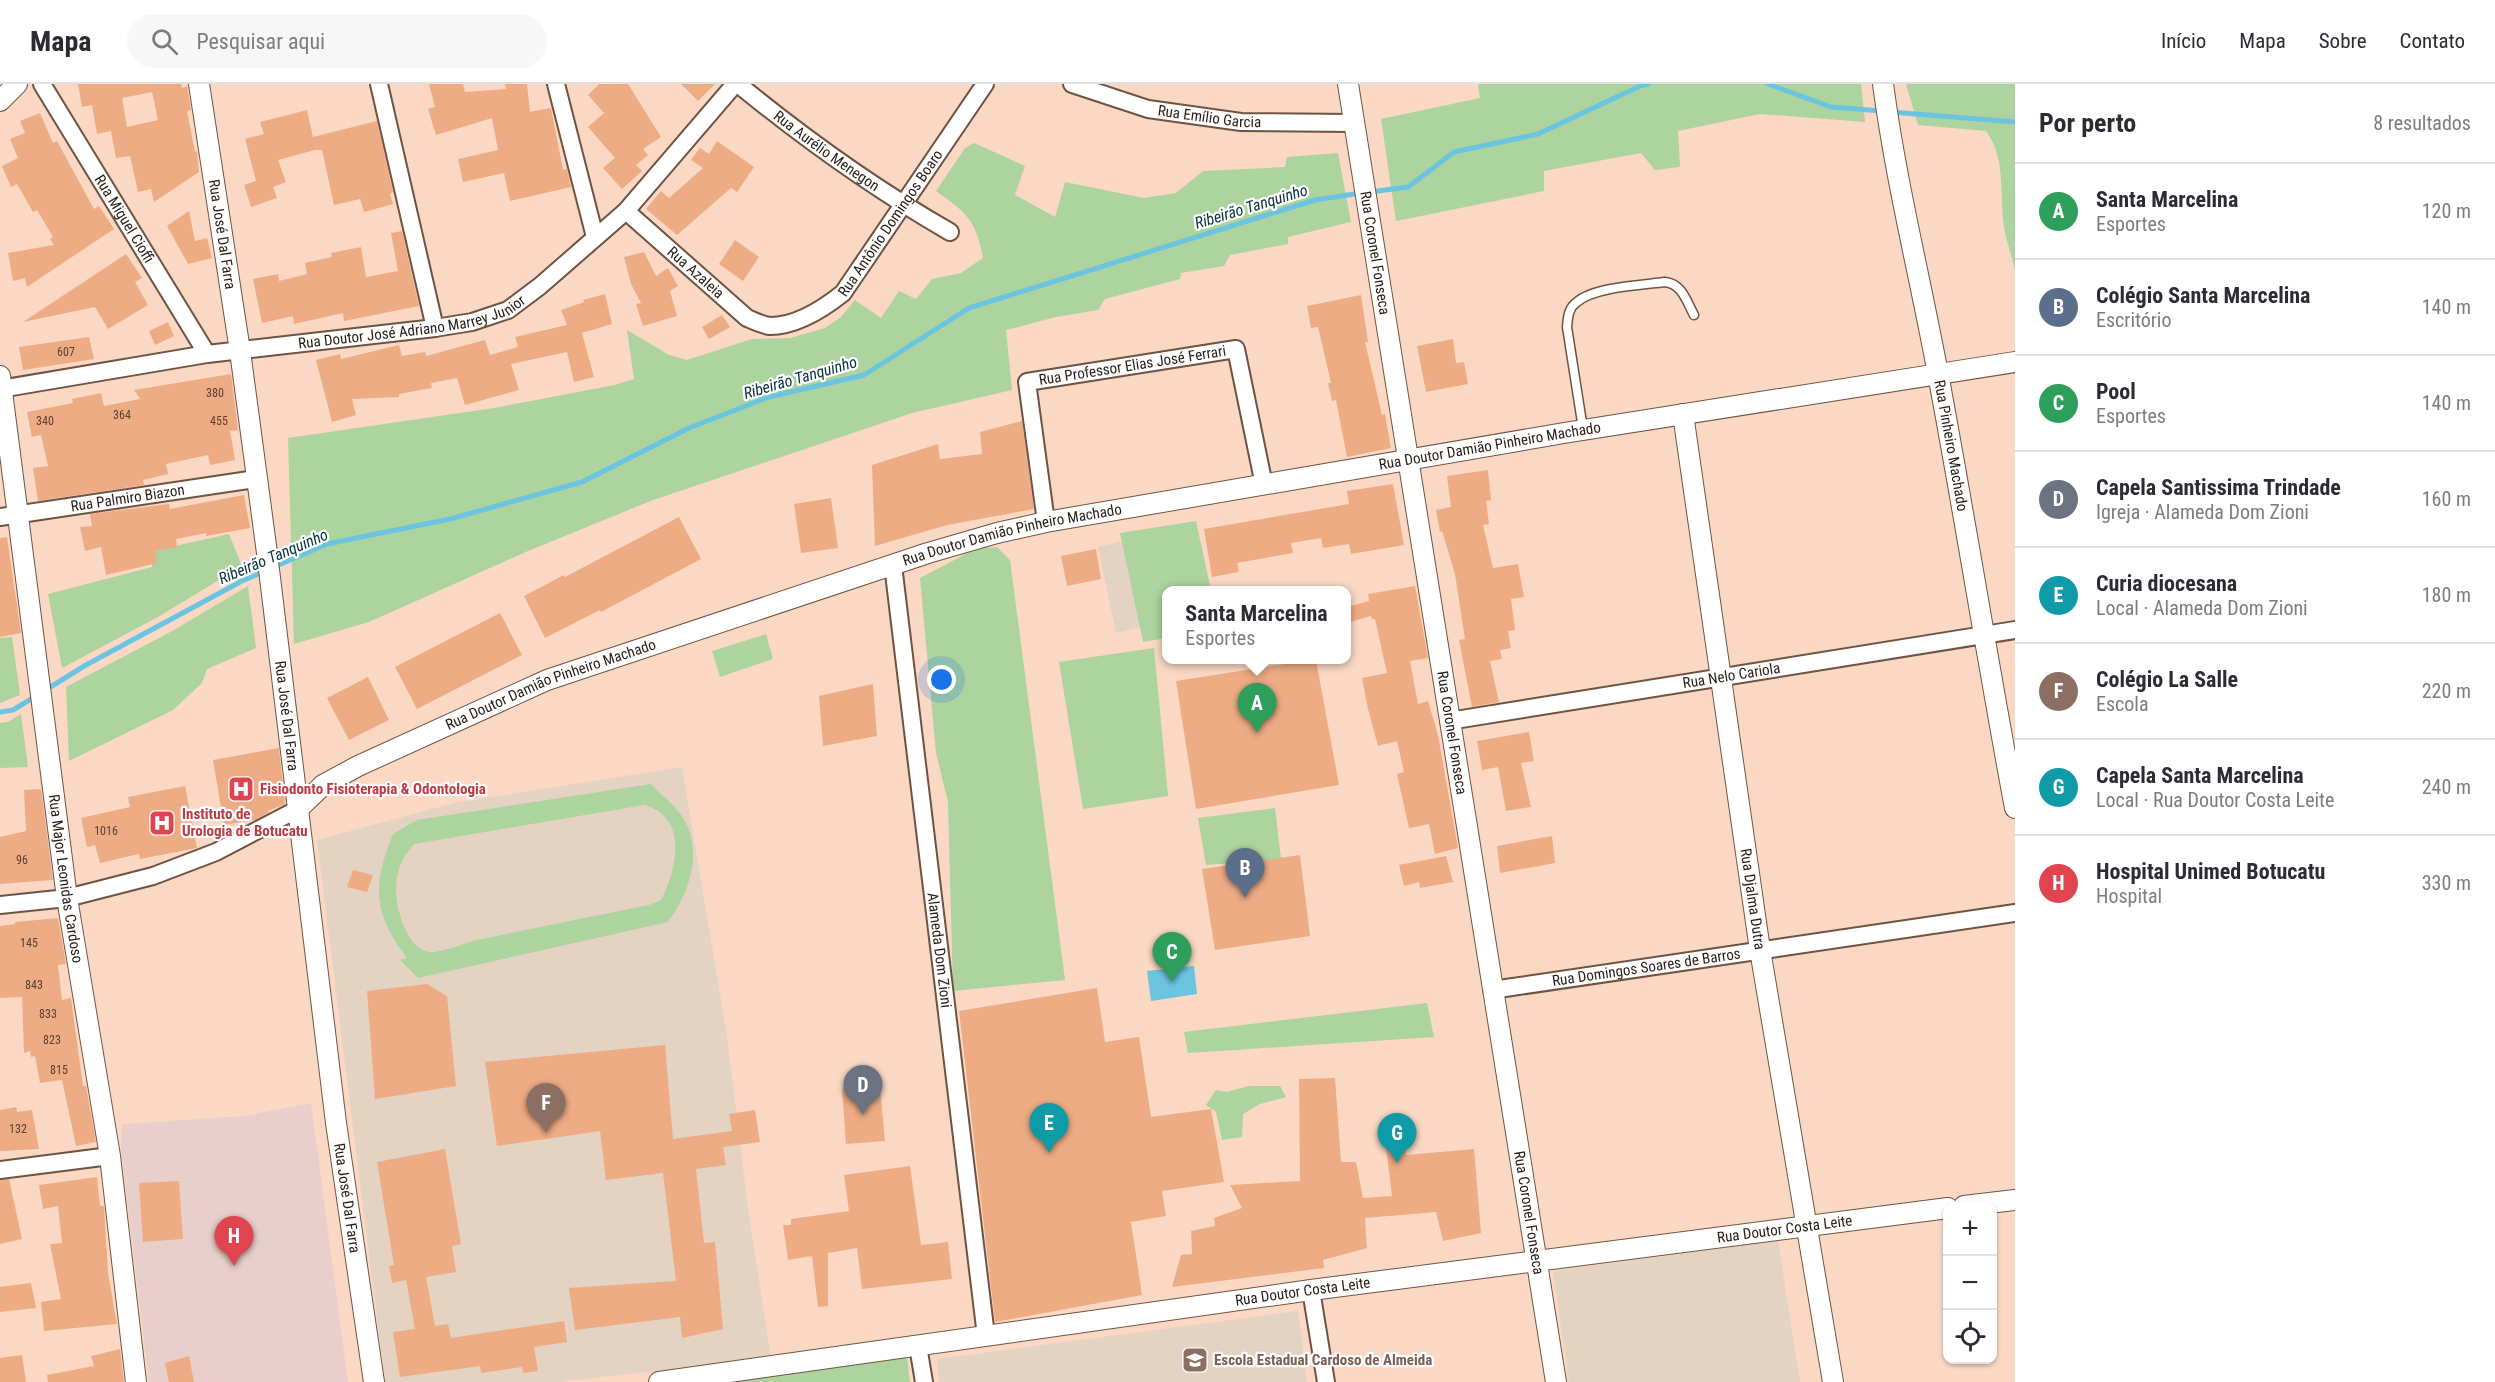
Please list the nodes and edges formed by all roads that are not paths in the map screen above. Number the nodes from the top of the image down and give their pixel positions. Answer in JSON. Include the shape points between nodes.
{"nodes":[{"id":1,"x":17,"y":84,"type":"edge"},
{"id":2,"x":42,"y":84,"type":"edge"},
{"id":3,"x":199,"y":84,"type":"edge"},
{"id":4,"x":379,"y":84,"type":"edge"},
{"id":5,"x":556,"y":84,"type":"edge"},
{"id":6,"x":737,"y":84,"type":"edge"},
{"id":7,"x":985,"y":84,"type":"edge"},
{"id":8,"x":1072,"y":84,"type":"edge"},
{"id":9,"x":1348,"y":84,"type":"edge"},
{"id":10,"x":1883,"y":84,"type":"edge"},
{"id":11,"x":0,"y":101,"type":"edge"},
{"id":12,"x":1353,"y":123,"type":"junction"},
{"id":13,"x":904,"y":205,"type":"junction"},
{"id":14,"x":626,"y":211,"type":"junction"},
{"id":15,"x":951,"y":232,"type":"dead end"},
{"id":16,"x":595,"y":237,"type":"junction"},
{"id":17,"x":1694,"y":315,"type":"dead end"},
{"id":18,"x":770,"y":326,"type":"joint"},
{"id":19,"x":435,"y":328,"type":"junction"},
{"id":20,"x":240,"y":351,"type":"junction"},
{"id":21,"x":207,"y":354,"type":"junction"},
{"id":22,"x":2015,"y":362,"type":"edge"},
{"id":23,"x":1938,"y":374,"type":"junction"},
{"id":24,"x":1,"y":385,"type":"edge"},
{"id":25,"x":1683,"y":414,"type":"junction"},
{"id":26,"x":1583,"y":430,"type":"junction"},
{"id":27,"x":1407,"y":459,"type":"junction"},
{"id":28,"x":256,"y":479,"type":"junction"},
{"id":29,"x":1264,"y":484,"type":"junction"},
{"id":30,"x":9,"y":516,"type":"edge"},
{"id":31,"x":1046,"y":522,"type":"junction"},
{"id":32,"x":893,"y":565,"type":"junction"},
{"id":33,"x":2015,"y":630,"type":"edge"},
{"id":34,"x":1982,"y":636,"type":"junction"},
{"id":35,"x":1723,"y":677,"type":"junction"},
{"id":36,"x":1449,"y":721,"type":"junction"},
{"id":37,"x":2015,"y":808,"type":"edge"},
{"id":38,"x":298,"y":809,"type":"junction"},
{"id":39,"x":67,"y":898,"type":"junction"},
{"id":40,"x":0,"y":905,"type":"edge"},
{"id":41,"x":2015,"y":913,"type":"edge"},
{"id":42,"x":1760,"y":950,"type":"junction"},
{"id":43,"x":1492,"y":990,"type":"junction"},
{"id":44,"x":110,"y":1156,"type":"junction"},
{"id":45,"x":0,"y":1170,"type":"edge"},
{"id":46,"x":2015,"y":1200,"type":"edge"},
{"id":47,"x":1997,"y":1202,"type":"edge"},
{"id":48,"x":1943,"y":1208,"type":"edge"},
{"id":49,"x":1806,"y":1225,"type":"junction"},
{"id":50,"x":1537,"y":1261,"type":"junction"},
{"id":51,"x":1311,"y":1290,"type":"junction"},
{"id":52,"x":986,"y":1336,"type":"junction"},
{"id":53,"x":918,"y":1346,"type":"junction"},
{"id":54,"x":136,"y":1382,"type":"edge"},
{"id":55,"x":374,"y":1382,"type":"edge"},
{"id":56,"x":659,"y":1382,"type":"edge"},
{"id":57,"x":924,"y":1382,"type":"edge"},
{"id":58,"x":1326,"y":1382,"type":"edge"},
{"id":59,"x":1556,"y":1382,"type":"edge"},
{"id":60,"x":1833,"y":1382,"type":"edge"}],
"edges":[{"from":1,"to":11,"type":"street"},
{"from":2,"to":21,"type":"street","name":"Rua Miguel Cioffi"},
{"from":3,"to":20,"type":"street","name":"Rua José Dal Farra"},
{"from":4,"to":19,"type":"street"},
{"from":5,"to":16,"type":"street"},
{"from":6,"to":13,"type":"street","name":"Rua Aurélio Menegon"},
{"from":6,"to":14,"type":"street","name":"Rua Doutor José Adriano Marrey Junior"},
{"from":7,"to":13,"type":"street","name":"Rua Antônio Domingos Boaro"},
{"from":8,"to":12,"type":"street","name":"Rua Emílio Garcia","via":[[1148,109],[1241,122]]},
{"from":9,"to":12,"type":"street","name":"Rua Coronel Fonseca"},
{"from":10,"to":23,"type":"street","name":"Rua Pinheiro Machado"},
{"from":12,"to":27,"type":"street","name":"Rua Coronel Fonseca"},
{"from":13,"to":15,"type":"street","name":"Rua Aurélio Menegon"},
{"from":13,"to":18,"type":"street","name":"Rua Antônio Domingos Boaro","via":[[843,293],[806,317]]},
{"from":14,"to":16,"type":"street","name":"Rua Doutor José Adriano Marrey Junior"},
{"from":14,"to":18,"type":"street","name":"Rua Azaleia","via":[[747,318]]},
{"from":16,"to":19,"type":"street","name":"Rua Doutor José Adriano Marrey Junior","via":[[508,310],[472,322]]},
{"from":17,"to":26,"type":"lane","via":[[1674,283],[1603,292],[1577,301],[1569,311],[1567,327]]},
{"from":19,"to":20,"type":"street","name":"Rua Doutor José Adriano Marrey Junior"},
{"from":20,"to":21,"type":"street","name":"Rua Doutor José Adriano Marrey Junior"},
{"from":20,"to":28,"type":"street","name":"Rua José Dal Farra"},
{"from":21,"to":24,"type":"street","name":"Rua Doutor José Adriano Marrey Junior"},
{"from":22,"to":23,"type":"street","name":"Rua Doutor Damião Pinheiro Machado"},
{"from":23,"to":25,"type":"street","name":"Rua Doutor Damião Pinheiro Machado"},
{"from":23,"to":34,"type":"street","name":"Rua Pinheiro Machado"},
{"from":24,"to":30,"type":"street","name":"Rua Major Leonidas Cardoso"},
{"from":25,"to":26,"type":"street","name":"Rua Doutor Damião Pinheiro Machado"},
{"from":25,"to":35,"type":"street","name":"Rua Djalma Dutra"},
{"from":26,"to":27,"type":"street","name":"Rua Doutor Damião Pinheiro Machado"},
{"from":27,"to":29,"type":"street","name":"Rua Doutor Damião Pinheiro Machado"},
{"from":27,"to":36,"type":"street","name":"Rua Coronel Fonseca"},
{"from":28,"to":30,"type":"street","name":"Rua Palmiro Biazon"},
{"from":28,"to":38,"type":"street","name":"Rua José Dal Farra"},
{"from":29,"to":31,"type":"street","name":"Rua Doutor Damião Pinheiro Machado"},
{"from":29,"to":31,"type":"street","name":"Rua Professor Elias José Ferrari","via":[[1236,349],[1027,382]]},
{"from":30,"to":39,"type":"street","name":"Rua Major Leonidas Cardoso","via":[[36,660]]},
{"from":31,"to":32,"type":"street","name":"Rua Doutor Damião Pinheiro Machado","via":[[997,532]]},
{"from":32,"to":38,"type":"street","name":"Rua Doutor Damião Pinheiro Machado","via":[[547,680],[358,766],[323,785]]},
{"from":32,"to":52,"type":"street","name":"Alameda Dom Zioni"},
{"from":33,"to":34,"type":"street","name":"Rua Nelo Cariola"},
{"from":34,"to":35,"type":"street","name":"Rua Nelo Cariola"},
{"from":34,"to":37,"type":"street","name":"Rua Pinheiro Machado"},
{"from":35,"to":36,"type":"street","name":"Rua Nelo Cariola"},
{"from":35,"to":42,"type":"street","name":"Rua Djalma Dutra"},
{"from":36,"to":43,"type":"street","name":"Rua Coronel Fonseca"},
{"from":38,"to":39,"type":"street","name":"Rua Doutor Damião Pinheiro Machado","via":[[216,852],[153,876]]},
{"from":38,"to":55,"type":"street","name":"Rua José Dal Farra","via":[[336,1123]]},
{"from":39,"to":40,"type":"street","name":"Rua Doutor Damião Pinheiro Machado"},
{"from":39,"to":44,"type":"street","name":"Rua Major Leonidas Cardoso"},
{"from":41,"to":42,"type":"street","name":"Rua Domingos Soares de Barros"},
{"from":42,"to":43,"type":"street","name":"Rua Domingos Soares de Barros"},
{"from":42,"to":49,"type":"street","name":"Rua Djalma Dutra"},
{"from":43,"to":50,"type":"street","name":"Rua Coronel Fonseca"},
{"from":44,"to":45,"type":"street"},
{"from":44,"to":54,"type":"street","name":"Rua Major Leonidas Cardoso"},
{"from":46,"to":47,"type":"street"},
{"from":48,"to":49,"type":"street","name":"Rua Doutor Costa Leite"},
{"from":49,"to":50,"type":"street","name":"Rua Doutor Costa Leite"},
{"from":49,"to":60,"type":"street","name":"Rua Djalma Dutra"},
{"from":50,"to":51,"type":"street","name":"Rua Doutor Costa Leite"},
{"from":50,"to":59,"type":"street","name":"Rua Coronel Fonseca"},
{"from":51,"to":52,"type":"street","name":"Rua Doutor Costa Leite"},
{"from":51,"to":58,"type":"street"},
{"from":52,"to":53,"type":"street","name":"Rua Doutor Costa Leite"},
{"from":53,"to":56,"type":"street","name":"Rua Doutor Costa Leite"},
{"from":53,"to":57,"type":"street"}]}
